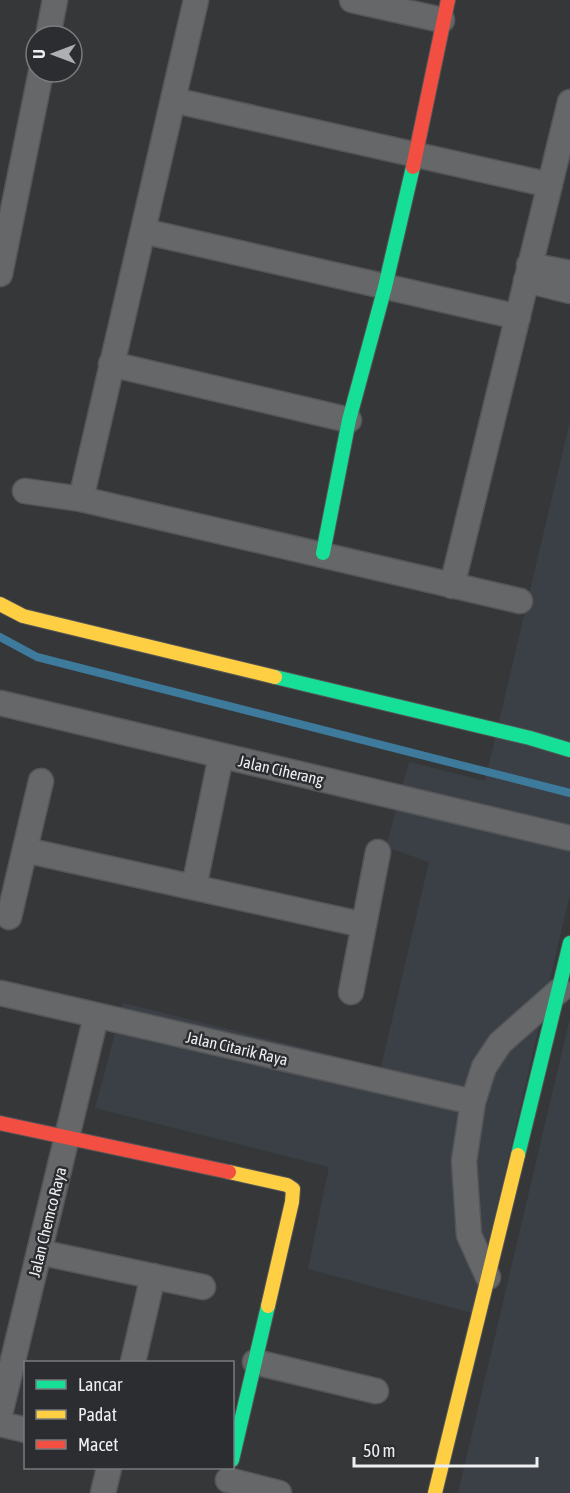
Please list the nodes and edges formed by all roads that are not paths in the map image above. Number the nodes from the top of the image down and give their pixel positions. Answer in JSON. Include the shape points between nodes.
{"nodes":[{"id":1,"x":55,"y":0,"type":"edge"},
{"id":2,"x":196,"y":0,"type":"edge"},
{"id":3,"x":352,"y":0,"type":"edge"},
{"id":4,"x":445,"y":10,"type":"edge"},
{"id":5,"x":50,"y":24,"type":"edge"},
{"id":6,"x":39,"y":84,"type":"edge"},
{"id":7,"x":173,"y":100,"type":"junction"},
{"id":8,"x":570,"y":102,"type":"edge"},
{"id":9,"x":416,"y":155,"type":"junction"},
{"id":10,"x":550,"y":185,"type":"junction"},
{"id":11,"x":142,"y":231,"type":"junction"},
{"id":12,"x":528,"y":272,"type":"junction"},
{"id":13,"x":570,"y":273,"type":"edge"},
{"id":14,"x":0,"y":274,"type":"edge"},
{"id":15,"x":385,"y":287,"type":"junction"},
{"id":16,"x":570,"y":291,"type":"edge"},
{"id":17,"x":518,"y":317,"type":"junction"},
{"id":18,"x":111,"y":364,"type":"junction"},
{"id":19,"x":349,"y":420,"type":"junction"},
{"id":20,"x":25,"y":490,"type":"dead end"},
{"id":21,"x":81,"y":499,"type":"junction"},
{"id":22,"x":323,"y":554,"type":"junction"},
{"id":23,"x":452,"y":586,"type":"junction"},
{"id":24,"x":520,"y":601,"type":"dead end"},
{"id":25,"x":0,"y":604,"type":"edge"},
{"id":26,"x":0,"y":703,"type":"edge"},
{"id":27,"x":570,"y":750,"type":"edge"},
{"id":28,"x":221,"y":756,"type":"junction"},
{"id":29,"x":41,"y":781,"type":"dead end"},
{"id":30,"x":566,"y":837,"type":"edge"},
{"id":31,"x":25,"y":850,"type":"junction"},
{"id":32,"x":378,"y":852,"type":"dead end"},
{"id":33,"x":194,"y":887,"type":"junction"},
{"id":34,"x":9,"y":916,"type":"dead end"},
{"id":35,"x":364,"y":925,"type":"junction"},
{"id":36,"x":570,"y":943,"type":"edge"},
{"id":37,"x":560,"y":990,"type":"junction"},
{"id":38,"x":351,"y":992,"type":"dead end"},
{"id":39,"x":0,"y":993,"type":"edge"},
{"id":40,"x":93,"y":1029,"type":"dead end"},
{"id":41,"x":473,"y":1102,"type":"junction"},
{"id":42,"x":0,"y":1123,"type":"edge"},
{"id":43,"x":67,"y":1138,"type":"junction"},
{"id":44,"x":39,"y":1252,"type":"junction"},
{"id":45,"x":153,"y":1276,"type":"junction"},
{"id":46,"x":488,"y":1277,"type":"junction"},
{"id":47,"x":203,"y":1287,"type":"dead end"},
{"id":48,"x":133,"y":1361,"type":"edge"},
{"id":49,"x":255,"y":1362,"type":"junction"},
{"id":50,"x":376,"y":1390,"type":"dead end"},
{"id":51,"x":0,"y":1414,"type":"edge"},
{"id":52,"x":0,"y":1424,"type":"edge"},
{"id":53,"x":24,"y":1430,"type":"edge"},
{"id":54,"x":234,"y":1453,"type":"edge"},
{"id":55,"x":109,"y":1469,"type":"edge"},
{"id":56,"x":229,"y":1475,"type":"edge"},
{"id":57,"x":103,"y":1493,"type":"edge"},
{"id":58,"x":279,"y":1493,"type":"edge"},
{"id":59,"x":435,"y":1493,"type":"edge"}],
"edges":[{"from":1,"to":5,"type":"street"},
{"from":2,"to":7,"type":"street"},
{"from":3,"to":4,"type":"street"},
{"from":4,"to":9,"type":"street"},
{"from":6,"to":14,"type":"street"},
{"from":7,"to":9,"type":"street"},
{"from":7,"to":11,"type":"street"},
{"from":8,"to":10,"type":"street"},
{"from":9,"to":10,"type":"street"},
{"from":9,"to":15,"type":"street"},
{"from":10,"to":12,"type":"street"},
{"from":11,"to":15,"type":"street"},
{"from":11,"to":18,"type":"street"},
{"from":12,"to":13,"type":"street"},
{"from":12,"to":16,"type":"street"},
{"from":12,"to":17,"type":"street"},
{"from":15,"to":17,"type":"street"},
{"from":15,"to":19,"type":"street"},
{"from":17,"to":23,"type":"street"},
{"from":18,"to":19,"type":"street"},
{"from":18,"to":21,"type":"street"},
{"from":19,"to":22,"type":"street"},
{"from":20,"to":21,"type":"street"},
{"from":21,"to":22,"type":"street"},
{"from":22,"to":23,"type":"street"},
{"from":23,"to":24,"type":"street"},
{"from":25,"to":27,"type":"street","via":[[23,616]]},
{"from":26,"to":28,"type":"street","name":"Jalan Ciherang"},
{"from":28,"to":30,"type":"street","name":"Jalan Ciherang"},
{"from":28,"to":33,"type":"street"},
{"from":29,"to":31,"type":"street"},
{"from":31,"to":33,"type":"street"},
{"from":31,"to":34,"type":"street"},
{"from":32,"to":35,"type":"street"},
{"from":33,"to":35,"type":"street"},
{"from":35,"to":38,"type":"street"},
{"from":36,"to":37,"type":"street"},
{"from":37,"to":41,"type":"street","via":[[500,1043],[484,1067]]},
{"from":37,"to":46,"type":"street"},
{"from":39,"to":41,"type":"street","name":"Jalan Citarik Raya"},
{"from":40,"to":43,"type":"street","name":"Jalan Chemco Raya"},
{"from":41,"to":46,"type":"street","via":[[464,1161],[469,1234]]},
{"from":42,"to":43,"type":"street"},
{"from":43,"to":44,"type":"street","name":"Jalan Chemco Raya"},
{"from":43,"to":49,"type":"street","via":[[293,1189]]},
{"from":44,"to":45,"type":"street"},
{"from":44,"to":51,"type":"street","name":"Jalan Chemco Raya"},
{"from":45,"to":47,"type":"street"},
{"from":45,"to":48,"type":"street"},
{"from":46,"to":59,"type":"street"},
{"from":49,"to":50,"type":"street"},
{"from":49,"to":54,"type":"street"},
{"from":52,"to":53,"type":"street"},
{"from":55,"to":57,"type":"street"},
{"from":56,"to":58,"type":"street"}]}
